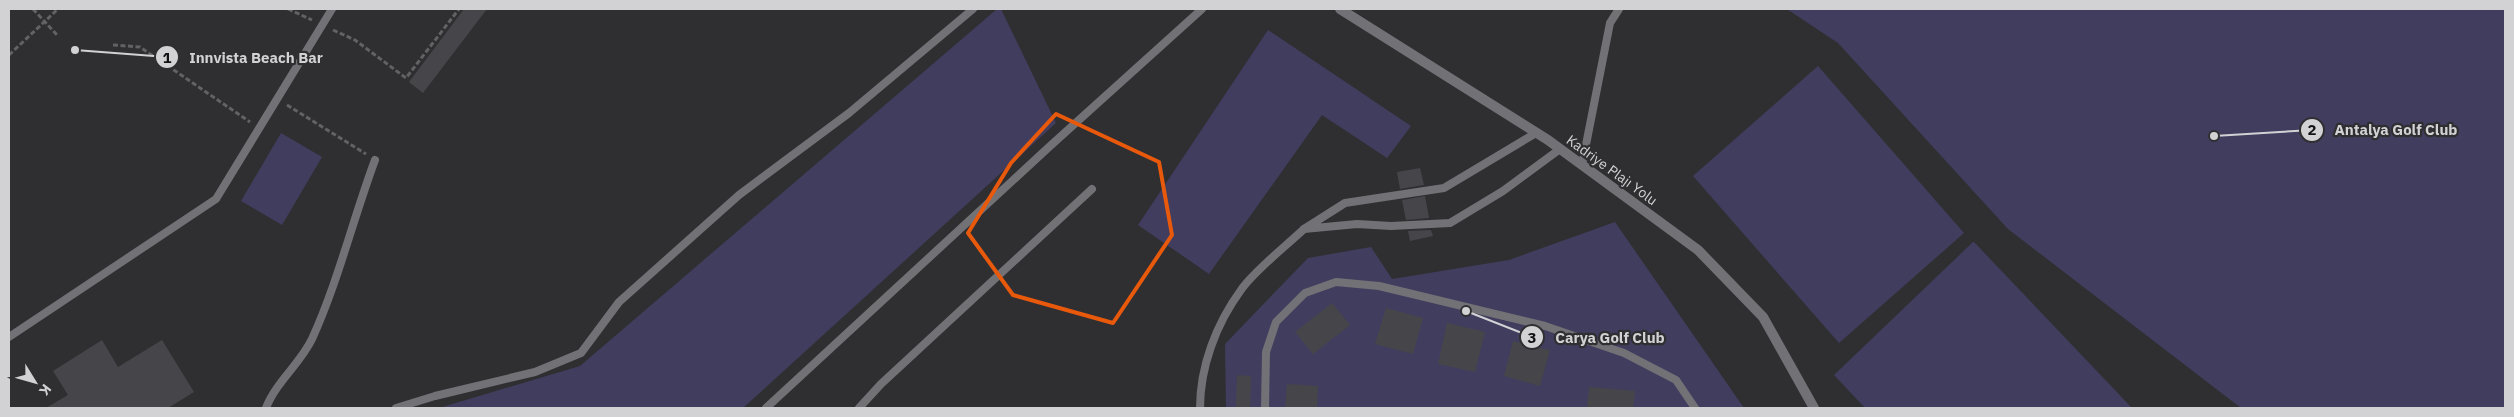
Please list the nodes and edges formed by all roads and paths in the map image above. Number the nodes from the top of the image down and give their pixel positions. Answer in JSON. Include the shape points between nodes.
{"nodes":[{"id":1,"x":33,"y":9,"type":"edge"},
{"id":2,"x":58,"y":9,"type":"edge"},
{"id":3,"x":288,"y":9,"type":"edge"},
{"id":4,"x":332,"y":9,"type":"edge"},
{"id":5,"x":459,"y":9,"type":"edge"},
{"id":6,"x":973,"y":9,"type":"edge"},
{"id":7,"x":1202,"y":9,"type":"edge"},
{"id":8,"x":1340,"y":9,"type":"edge"},
{"id":9,"x":1619,"y":9,"type":"edge"},
{"id":10,"x":1353,"y":13,"type":"edge"},
{"id":11,"x":45,"y":21,"type":"junction"},
{"id":12,"x":322,"y":25,"type":"junction"},
{"id":13,"x":58,"y":36,"type":"dead end"},
{"id":14,"x":113,"y":45,"type":"dead end"},
{"id":15,"x":9,"y":55,"type":"edge"},
{"id":16,"x":277,"y":99,"type":"junction"},
{"id":17,"x":259,"y":128,"type":"junction"},
{"id":18,"x":1536,"y":133,"type":"junction"},
{"id":19,"x":1560,"y":149,"type":"junction"},
{"id":20,"x":375,"y":160,"type":"joint"},
{"id":21,"x":1582,"y":165,"type":"junction"},
{"id":22,"x":1092,"y":189,"type":"dead end"},
{"id":23,"x":1304,"y":229,"type":"junction"},
{"id":24,"x":9,"y":337,"type":"edge"},
{"id":25,"x":266,"y":408,"type":"edge"},
{"id":26,"x":396,"y":408,"type":"edge"},
{"id":27,"x":766,"y":408,"type":"edge"},
{"id":28,"x":859,"y":408,"type":"edge"},
{"id":29,"x":1200,"y":408,"type":"edge"},
{"id":30,"x":1266,"y":408,"type":"edge"},
{"id":31,"x":1695,"y":408,"type":"edge"},
{"id":32,"x":1814,"y":408,"type":"edge"}],
"edges":[{"from":1,"to":11,"type":"path"},
{"from":2,"to":11,"type":"path"},
{"from":3,"to":12,"type":"path"},
{"from":4,"to":12,"type":"lane"},
{"from":5,"to":12,"type":"path","via":[[406,78],[356,40]]},
{"from":6,"to":26,"type":"lane","via":[[849,113],[739,195],[619,302],[581,353],[535,372]]},
{"from":7,"to":27,"type":"lane"},
{"from":8,"to":10,"type":"street","name":"Kadriye Plajı Yolu"},
{"from":9,"to":21,"type":"lane","via":[[1610,23]]},
{"from":10,"to":18,"type":"street","name":"Kadriye Plajı Yolu"},
{"from":11,"to":13,"type":"path"},
{"from":11,"to":15,"type":"path"},
{"from":12,"to":16,"type":"lane"},
{"from":14,"to":17,"type":"path","via":[[140,47]]},
{"from":16,"to":17,"type":"lane"},
{"from":16,"to":20,"type":"path"},
{"from":17,"to":24,"type":"lane","via":[[216,199]]},
{"from":18,"to":19,"type":"street","name":"Kadriye Plajı Yolu"},
{"from":18,"to":23,"type":"lane","via":[[1444,188],[1345,202]]},
{"from":19,"to":21,"type":"street","name":"Kadriye Plajı Yolu"},
{"from":19,"to":23,"type":"lane","via":[[1503,191],[1450,223],[1358,224]]},
{"from":20,"to":25,"type":"lane","via":[[311,341],[271,395]]},
{"from":21,"to":32,"type":"street","name":"Kadriye Plajı Yolu","via":[[1698,250],[1763,317]]},
{"from":22,"to":28,"type":"lane"},
{"from":23,"to":29,"type":"lane","via":[[1241,289],[1216,331],[1200,386]]},
{"from":30,"to":31,"type":"lane","via":[[1266,352],[1276,322],[1305,293],[1336,282],[1378,286],[1545,326],[1624,353],[1676,380]]}]}
